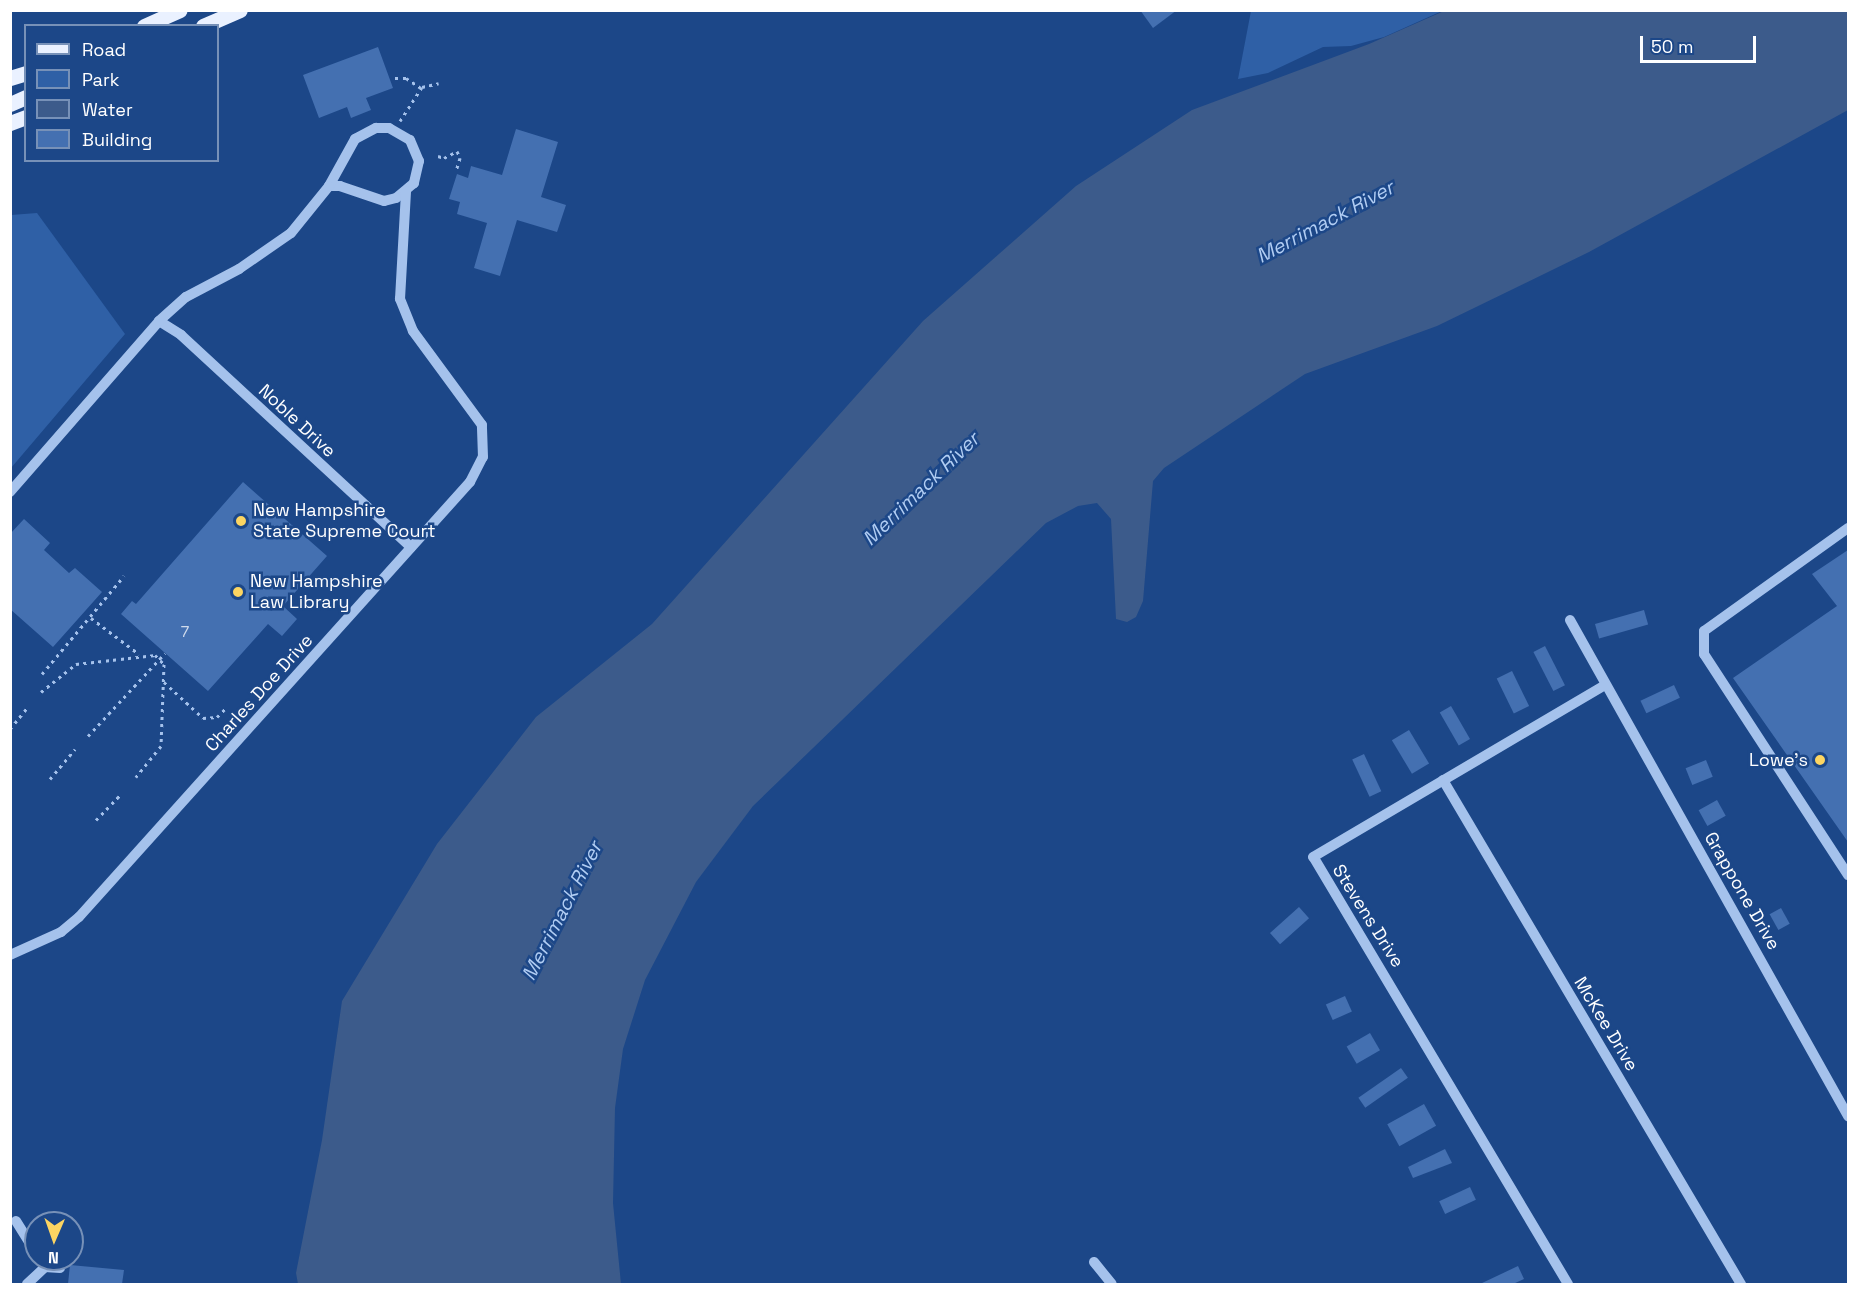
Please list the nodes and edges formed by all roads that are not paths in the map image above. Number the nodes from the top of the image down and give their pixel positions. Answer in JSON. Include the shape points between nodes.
{"nodes":[{"id":1,"x":180,"y":10,"type":"edge"},
{"id":2,"x":240,"y":10,"type":"edge"},
{"id":3,"x":148,"y":24,"type":"edge"},
{"id":4,"x":208,"y":24,"type":"edge"},
{"id":5,"x":329,"y":186,"type":"junction"},
{"id":6,"x":406,"y":191,"type":"junction"},
{"id":7,"x":159,"y":321,"type":"junction"},
{"id":8,"x":10,"y":492,"type":"edge"},
{"id":9,"x":1848,"y":528,"type":"edge"},
{"id":10,"x":411,"y":547,"type":"junction"},
{"id":11,"x":1570,"y":621,"type":"dead end"},
{"id":12,"x":1605,"y":685,"type":"junction"},
{"id":13,"x":1443,"y":780,"type":"junction"},
{"id":14,"x":1848,"y":875,"type":"edge"},
{"id":15,"x":10,"y":955,"type":"edge"},
{"id":16,"x":1848,"y":1116,"type":"edge"},
{"id":17,"x":16,"y":1221,"type":"dead end"},
{"id":18,"x":24,"y":1234,"type":"edge"},
{"id":19,"x":1094,"y":1262,"type":"dead end"},
{"id":20,"x":36,"y":1271,"type":"edge"},
{"id":21,"x":27,"y":1284,"type":"edge"},
{"id":22,"x":1112,"y":1284,"type":"edge"},
{"id":23,"x":1568,"y":1284,"type":"edge"},
{"id":24,"x":1742,"y":1284,"type":"edge"}],
"edges":[{"from":1,"to":3,"type":"main road"},
{"from":2,"to":4,"type":"main road"},
{"from":5,"to":6,"type":"street","via":[[384,201]]},
{"from":5,"to":6,"type":"street","name":"Charles Doe Drive","via":[[355,139],[370,129],[388,128],[405,136],[416,150],[418,172]]},
{"from":5,"to":7,"type":"street","name":"Charles Doe Drive","via":[[291,233],[239,269],[186,297]]},
{"from":6,"to":10,"type":"street","name":"Charles Doe Drive","via":[[400,299],[413,331],[482,426],[483,457],[470,482]]},
{"from":7,"to":8,"type":"street","name":"Charles Doe Drive"},
{"from":7,"to":10,"type":"street","name":"Noble Drive","via":[[181,335]]},
{"from":9,"to":14,"type":"street","via":[[1704,631],[1704,654]]},
{"from":10,"to":15,"type":"street","name":"Charles Doe Drive","via":[[79,917],[61,932]]},
{"from":11,"to":12,"type":"street","name":"Grappone Drive"},
{"from":12,"to":13,"type":"street","name":"Stevens Drive"},
{"from":12,"to":16,"type":"street","name":"Grappone Drive"},
{"from":13,"to":23,"type":"street","name":"Stevens Drive","via":[[1313,857]]},
{"from":13,"to":24,"type":"street","name":"McKee Drive"},
{"from":17,"to":18,"type":"street"},
{"from":19,"to":22,"type":"street"},
{"from":20,"to":21,"type":"street"}]}
